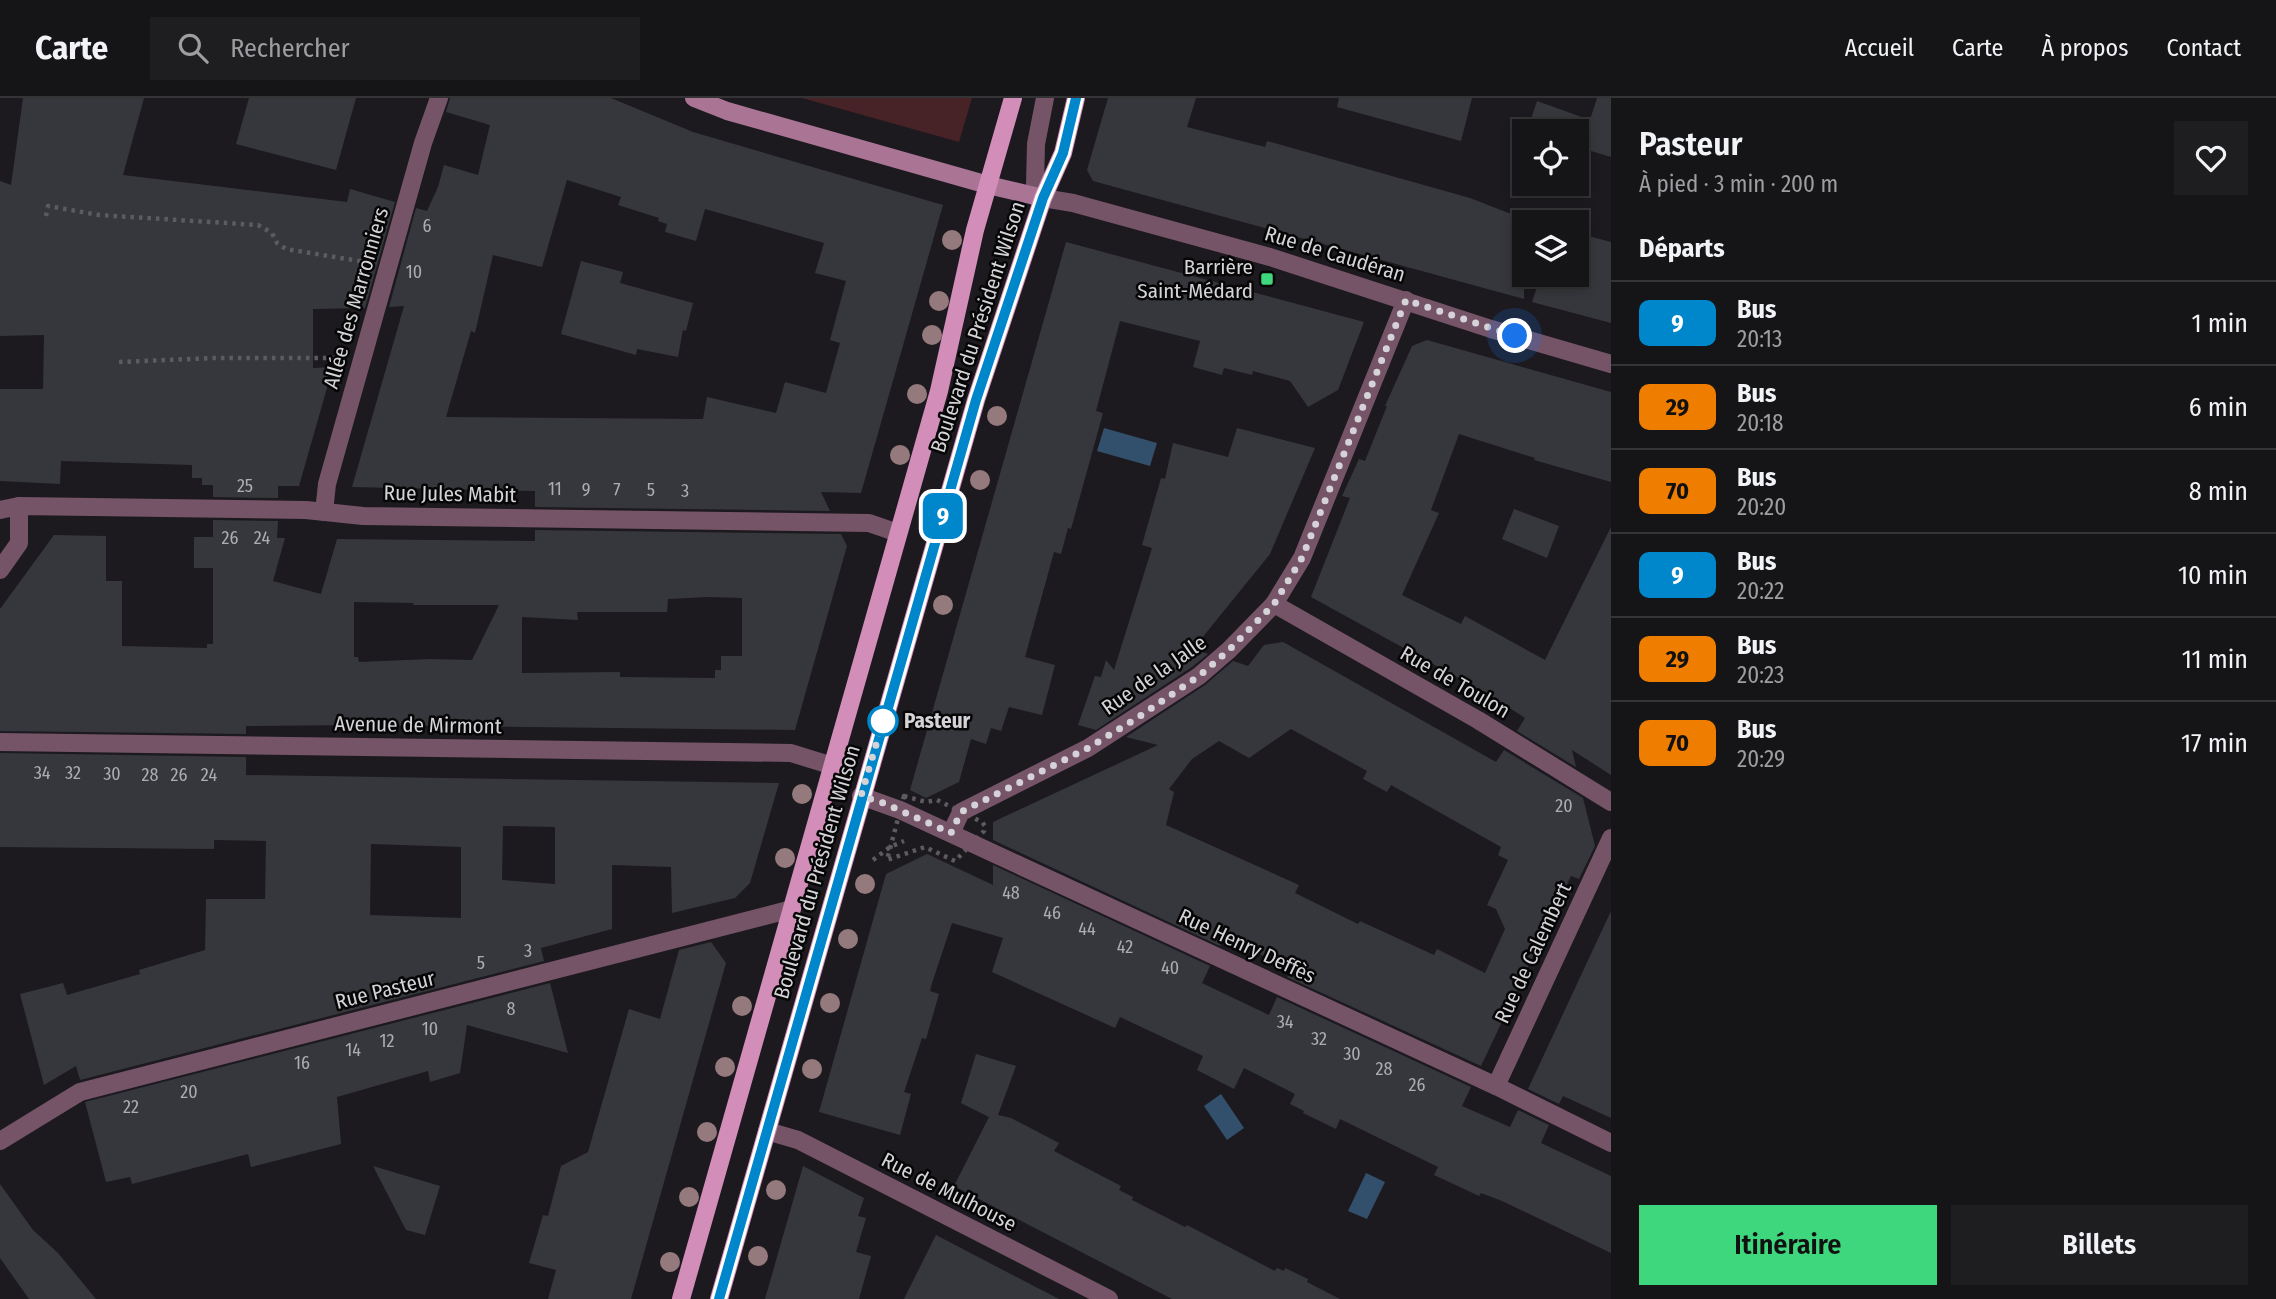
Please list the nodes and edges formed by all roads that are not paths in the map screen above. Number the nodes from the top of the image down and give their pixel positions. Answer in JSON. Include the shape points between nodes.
{"nodes":[{"id":1,"x":439,"y":98,"type":"edge"},
{"id":2,"x":694,"y":98,"type":"edge"},
{"id":3,"x":1013,"y":98,"type":"edge"},
{"id":4,"x":1045,"y":98,"type":"edge"},
{"id":5,"x":1076,"y":98,"type":"edge"},
{"id":6,"x":988,"y":185,"type":"junction"},
{"id":7,"x":1043,"y":198,"type":"junction"},
{"id":8,"x":1406,"y":300,"type":"junction"},
{"id":9,"x":1611,"y":364,"type":"edge"},
{"id":10,"x":19,"y":506,"type":"junction"},
{"id":11,"x":0,"y":510,"type":"edge"},
{"id":12,"x":324,"y":512,"type":"junction"},
{"id":13,"x":898,"y":533,"type":"junction"},
{"id":14,"x":0,"y":570,"type":"edge"},
{"id":15,"x":1274,"y":604,"type":"junction"},
{"id":16,"x":0,"y":742,"type":"edge"},
{"id":17,"x":833,"y":766,"type":"junction"},
{"id":18,"x":861,"y":796,"type":"junction"},
{"id":19,"x":1611,"y":802,"type":"edge"},
{"id":20,"x":951,"y":833,"type":"junction"},
{"id":21,"x":1611,"y":838,"type":"edge"},
{"id":22,"x":792,"y":909,"type":"junction"},
{"id":23,"x":1496,"y":1086,"type":"junction"},
{"id":24,"x":767,"y":1131,"type":"junction"},
{"id":25,"x":0,"y":1141,"type":"edge"},
{"id":26,"x":1611,"y":1143,"type":"edge"},
{"id":27,"x":681,"y":1299,"type":"edge"},
{"id":28,"x":719,"y":1299,"type":"edge"},
{"id":29,"x":1109,"y":1299,"type":"edge"}],
"edges":[{"from":1,"to":12,"type":"street","name":"Allée des Marronniers","via":[[327,484]]},
{"from":2,"to":6,"type":"main road"},
{"from":3,"to":6,"type":"main road","name":"Boulevard du Président Wilson"},
{"from":4,"to":7,"type":"street","via":[[1036,144],[1035,185]]},
{"from":5,"to":7,"type":"main road","name":"Boulevard du Président Wilson","via":[[1063,153]]},
{"from":6,"to":7,"type":"main road"},
{"from":6,"to":13,"type":"main road","name":"Boulevard du Président Wilson","via":[[939,391]]},
{"from":7,"to":8,"type":"street","name":"Rue de Caudéran","via":[[1270,257]]},
{"from":7,"to":18,"type":"main road","name":"Boulevard du Président Wilson","via":[[976,400]]},
{"from":8,"to":9,"type":"street","name":"Rue de Caudéran"},
{"from":8,"to":15,"type":"street","name":"Rue de la Jalle","via":[[1302,558]]},
{"from":10,"to":11,"type":"street","name":"Rue Jules Mabit"},
{"from":10,"to":12,"type":"street","name":"Rue Jules Mabit"},
{"from":10,"to":14,"type":"street","via":[[19,543]]},
{"from":12,"to":13,"type":"street","name":"Rue Jules Mabit","via":[[869,523]]},
{"from":13,"to":17,"type":"main road","name":"Boulevard du Président Wilson"},
{"from":15,"to":19,"type":"street","name":"Rue de Toulon"},
{"from":15,"to":20,"type":"street","name":"Rue de la Jalle","via":[[1199,676],[1088,748],[961,812]]},
{"from":16,"to":17,"type":"street","name":"Avenue de Mirmont","via":[[791,753]]},
{"from":17,"to":22,"type":"main road","name":"Boulevard du Président Wilson"},
{"from":18,"to":20,"type":"street","name":"Rue Henry Deffès"},
{"from":18,"to":24,"type":"main road","name":"Boulevard du Président Wilson"},
{"from":20,"to":23,"type":"street","name":"Rue Henry Deffès"},
{"from":21,"to":23,"type":"street","name":"Rue de Calembert"},
{"from":22,"to":25,"type":"street","name":"Rue Pasteur","via":[[80,1092]]},
{"from":22,"to":27,"type":"main road","name":"Boulevard du Président Wilson"},
{"from":23,"to":26,"type":"street","name":"Rue Henry Deffès"},
{"from":24,"to":28,"type":"main road","name":"Boulevard du Président Wilson"},
{"from":24,"to":29,"type":"street","name":"Rue de Mulhouse","via":[[798,1140]]}]}
